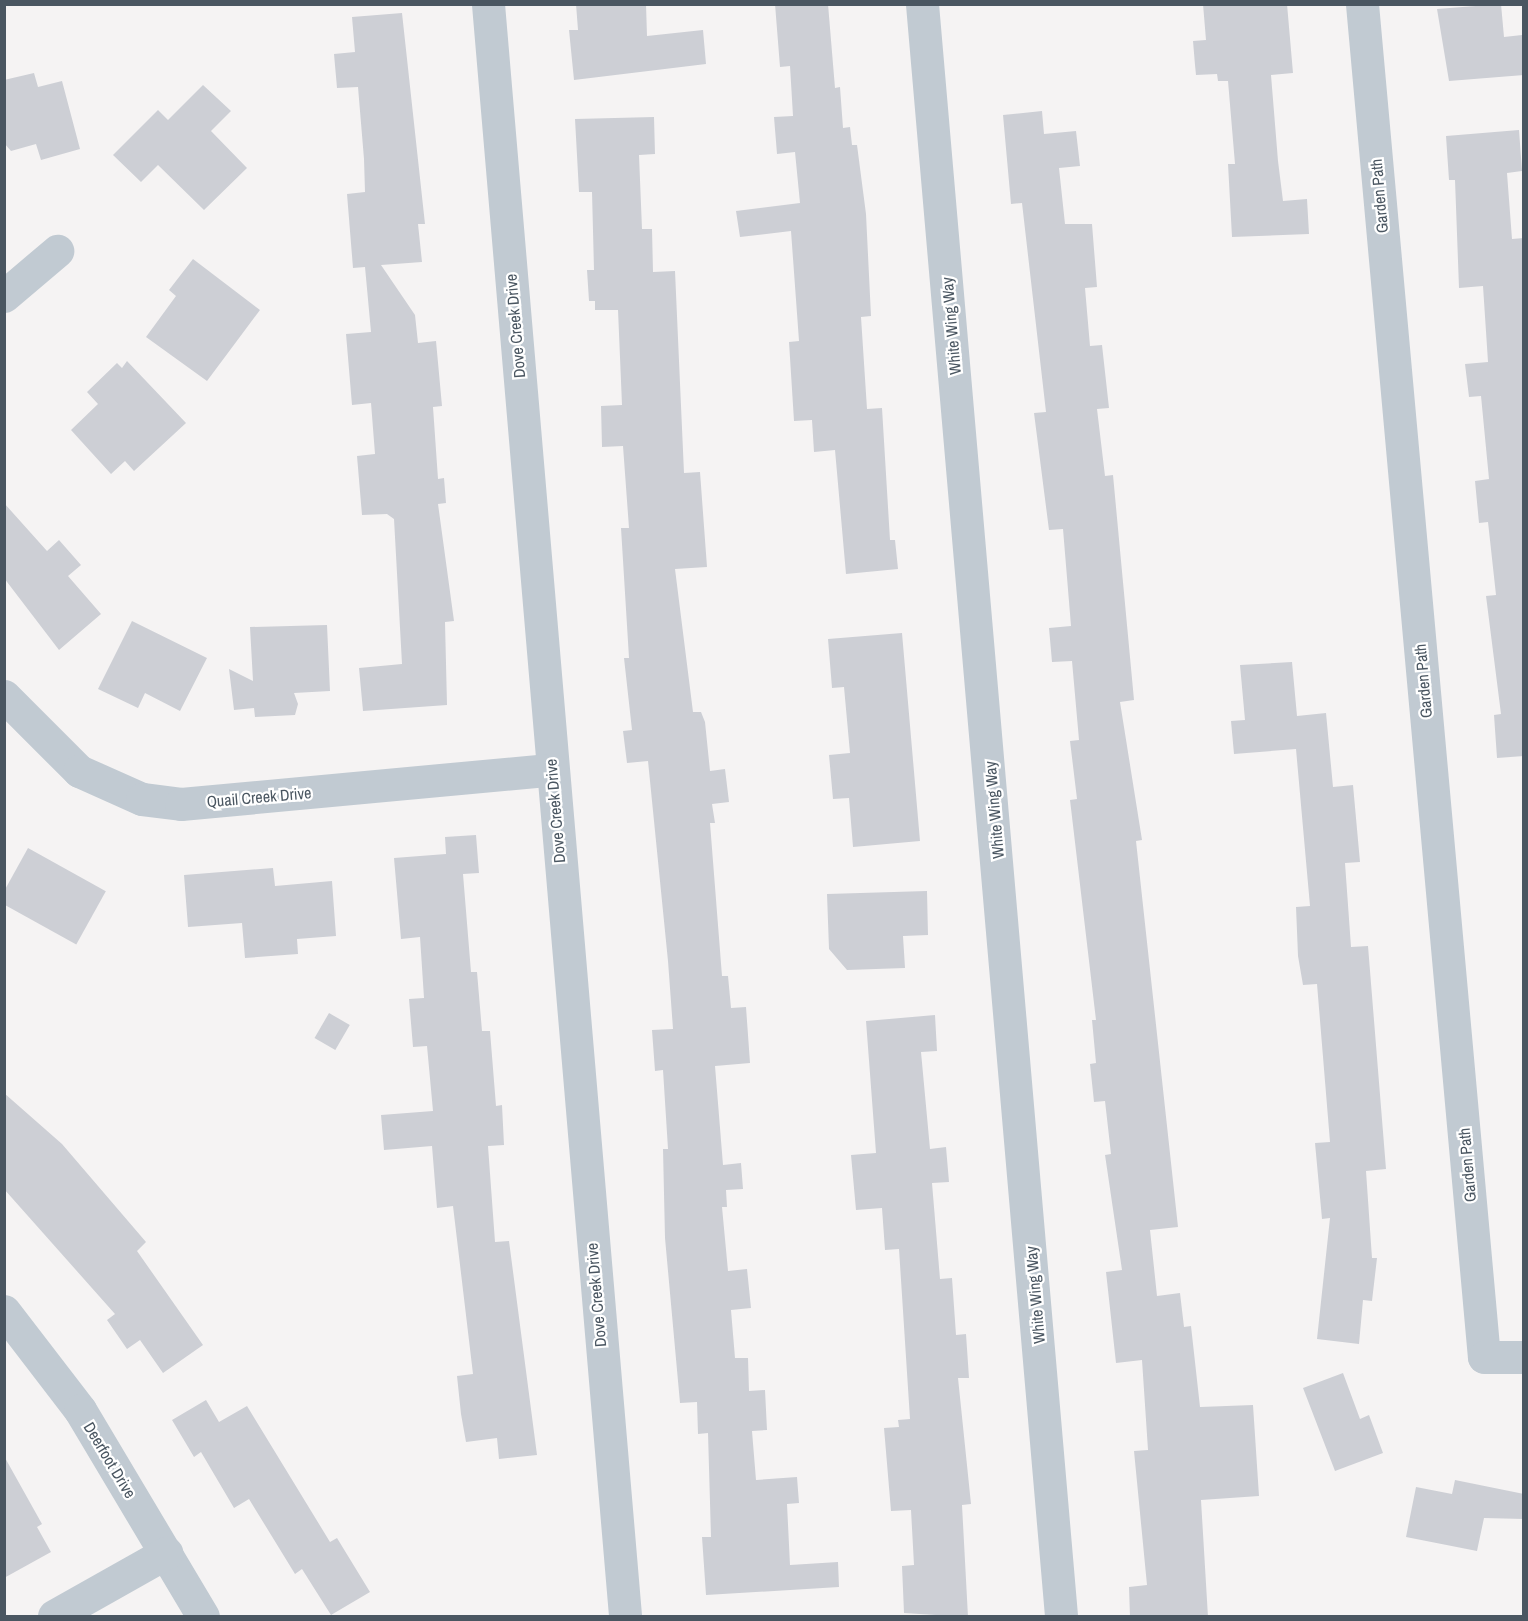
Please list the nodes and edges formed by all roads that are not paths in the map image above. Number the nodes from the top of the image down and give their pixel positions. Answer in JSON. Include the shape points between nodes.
{"nodes":[{"id":1,"x":488,"y":4,"type":"edge"},
{"id":2,"x":922,"y":4,"type":"edge"},
{"id":3,"x":1362,"y":4,"type":"edge"},
{"id":4,"x":57,"y":250,"type":"dead end"},
{"id":5,"x":4,"y":296,"type":"edge"},
{"id":6,"x":4,"y":696,"type":"edge"},
{"id":7,"x":551,"y":770,"type":"junction"},
{"id":8,"x":4,"y":1311,"type":"edge"},
{"id":9,"x":1524,"y":1357,"type":"edge"},
{"id":10,"x":166,"y":1553,"type":"junction"},
{"id":11,"x":54,"y":1617,"type":"edge"},
{"id":12,"x":203,"y":1617,"type":"edge"},
{"id":13,"x":625,"y":1617,"type":"edge"},
{"id":14,"x":1061,"y":1617,"type":"edge"}],
"edges":[{"from":1,"to":7,"type":"street","name":"Dove Creek Drive"},
{"from":2,"to":14,"type":"street","name":"White Wing Way"},
{"from":3,"to":9,"type":"street","name":"Garden Path","via":[[1484,1356]]},
{"from":4,"to":5,"type":"street"},
{"from":6,"to":7,"type":"street","name":"Quail Creek Drive","via":[[79,771],[105,786],[171,803]]},
{"from":7,"to":13,"type":"street","name":"Dove Creek Drive"},
{"from":8,"to":10,"type":"street","name":"Deerfoot Drive","via":[[80,1410]]},
{"from":10,"to":11,"type":"street"},
{"from":10,"to":12,"type":"street","name":"Deerfoot Drive"}]}
